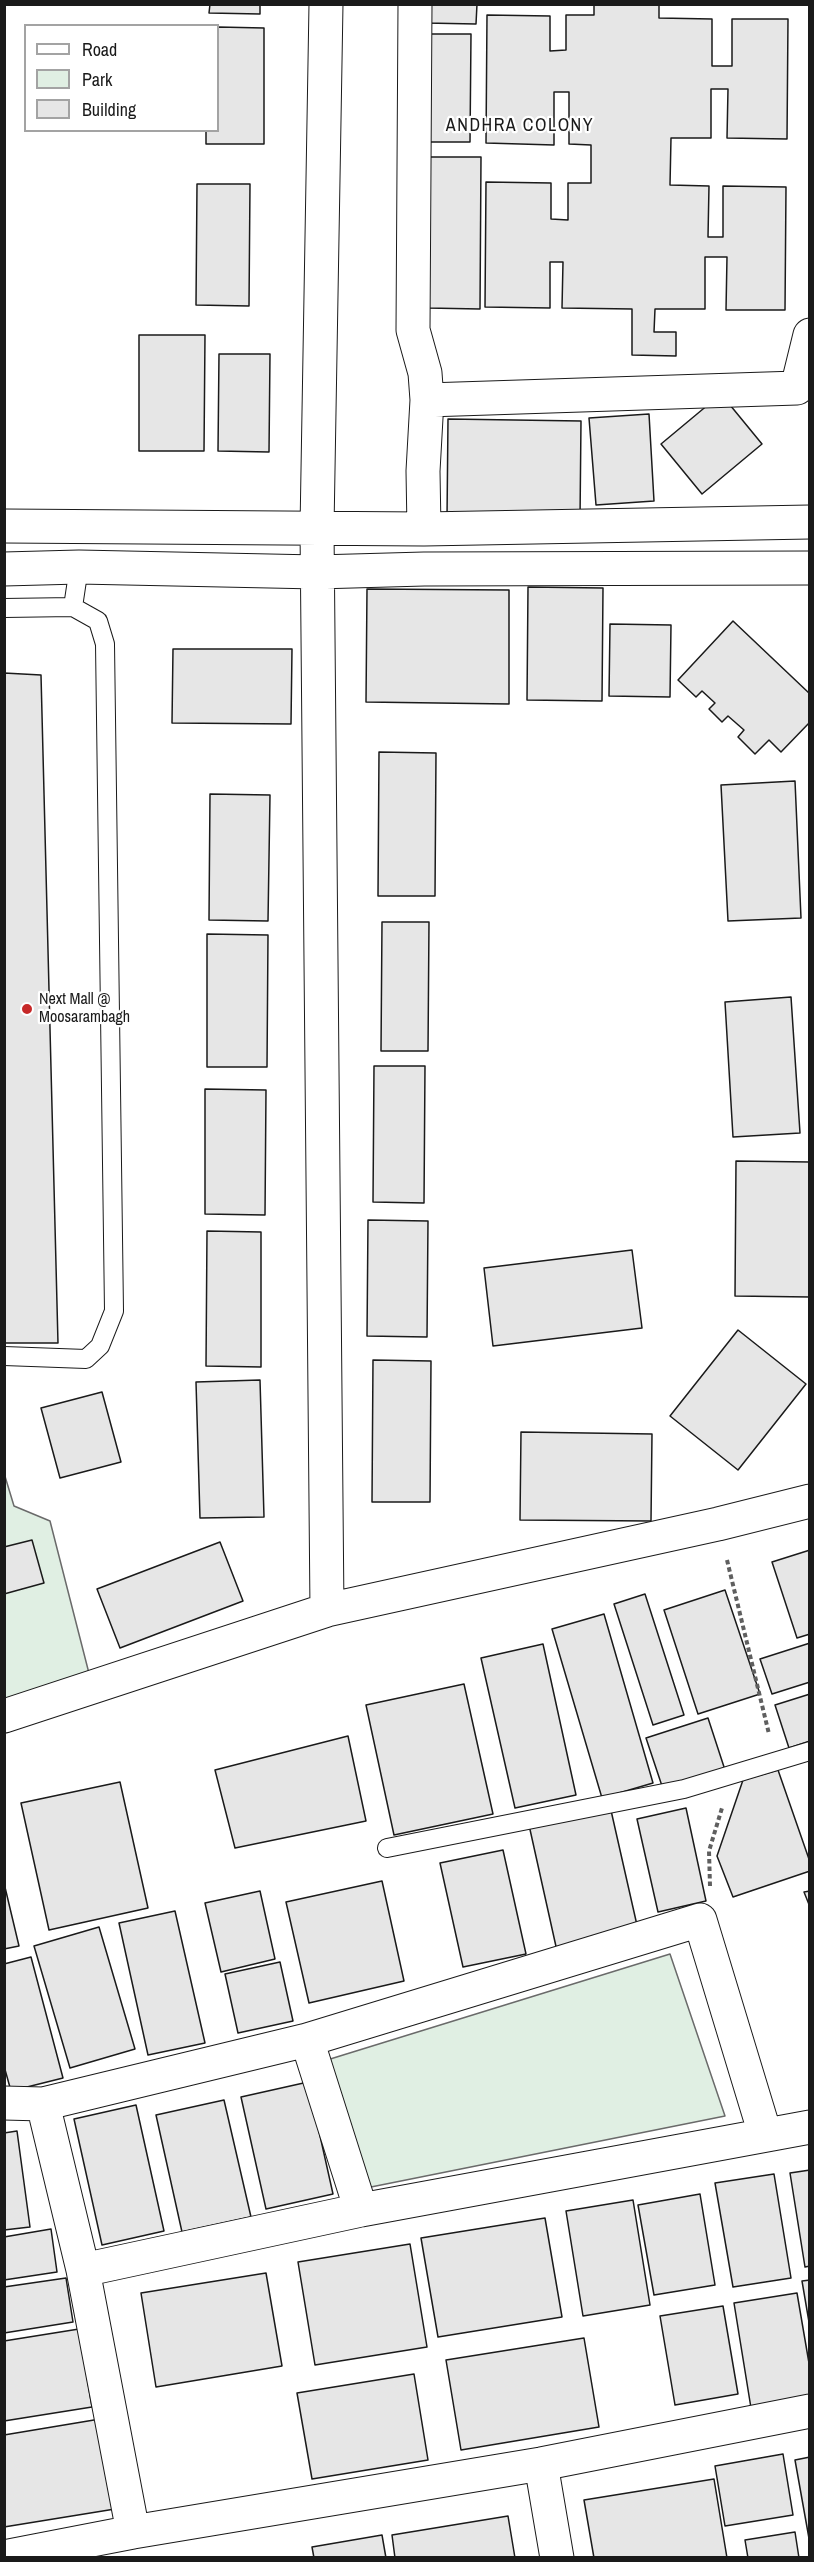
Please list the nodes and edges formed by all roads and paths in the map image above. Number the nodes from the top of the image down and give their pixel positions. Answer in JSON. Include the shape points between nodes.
{"nodes":[{"id":1,"x":326,"y":4,"type":"edge"},
{"id":2,"x":415,"y":4,"type":"edge"},
{"id":3,"x":810,"y":335,"type":"edge"},
{"id":4,"x":428,"y":400,"type":"junction"},
{"id":5,"x":810,"y":522,"type":"edge"},
{"id":6,"x":4,"y":526,"type":"edge"},
{"id":7,"x":317,"y":528,"type":"junction"},
{"id":8,"x":424,"y":529,"type":"junction"},
{"id":9,"x":79,"y":567,"type":"junction"},
{"id":10,"x":810,"y":568,"type":"edge"},
{"id":11,"x":4,"y":569,"type":"edge"},
{"id":12,"x":317,"y":572,"type":"junction"},
{"id":13,"x":4,"y":608,"type":"edge"},
{"id":14,"x":73,"y":608,"type":"junction"},
{"id":15,"x":4,"y":1356,"type":"edge"},
{"id":16,"x":810,"y":1501,"type":"edge"},
{"id":17,"x":718,"y":1524,"type":"junction"},
{"id":18,"x":327,"y":1610,"type":"junction"},
{"id":19,"x":4,"y":1716,"type":"edge"},
{"id":20,"x":770,"y":1735,"type":"dead end"},
{"id":21,"x":810,"y":1751,"type":"edge"},
{"id":22,"x":731,"y":1776,"type":"junction"},
{"id":23,"x":387,"y":1848,"type":"dead end"},
{"id":24,"x":711,"y":1895,"type":"dead end"},
{"id":25,"x":307,"y":2040,"type":"junction"},
{"id":26,"x":4,"y":2103,"type":"edge"},
{"id":27,"x":43,"y":2104,"type":"junction"},
{"id":28,"x":810,"y":2127,"type":"edge"},
{"id":29,"x":765,"y":2134,"type":"junction"},
{"id":30,"x":361,"y":2210,"type":"junction"},
{"id":31,"x":83,"y":2270,"type":"junction"},
{"id":32,"x":810,"y":2410,"type":"edge"},
{"id":33,"x":541,"y":2464,"type":"junction"},
{"id":34,"x":134,"y":2532,"type":"junction"},
{"id":35,"x":4,"y":2557,"type":"edge"},
{"id":36,"x":557,"y":2558,"type":"edge"}],
"edges":[{"from":1,"to":7,"type":"street"},
{"from":2,"to":4,"type":"street","via":[[413,330]]},
{"from":3,"to":4,"type":"street","via":[[797,388]]},
{"from":4,"to":8,"type":"street"},
{"from":5,"to":8,"type":"street"},
{"from":6,"to":7,"type":"street"},
{"from":7,"to":8,"type":"street"},
{"from":7,"to":12,"type":"street"},
{"from":9,"to":11,"type":"street"},
{"from":9,"to":12,"type":"street"},
{"from":9,"to":14,"type":"lane"},
{"from":10,"to":12,"type":"street"},
{"from":12,"to":18,"type":"street"},
{"from":13,"to":14,"type":"lane"},
{"from":14,"to":15,"type":"lane","via":[[98,621],[105,644],[114,1311],[100,1346],[86,1359]]},
{"from":16,"to":17,"type":"street"},
{"from":17,"to":18,"type":"street"},
{"from":17,"to":20,"type":"path"},
{"from":18,"to":19,"type":"street"},
{"from":21,"to":22,"type":"lane"},
{"from":22,"to":23,"type":"lane","via":[[684,1789]]},
{"from":22,"to":24,"type":"path","via":[[709,1851]]},
{"from":25,"to":27,"type":"street"},
{"from":25,"to":29,"type":"street","via":[[700,1920]]},
{"from":25,"to":30,"type":"street"},
{"from":26,"to":27,"type":"street"},
{"from":27,"to":31,"type":"street"},
{"from":28,"to":29,"type":"street"},
{"from":29,"to":30,"type":"street"},
{"from":30,"to":31,"type":"street"},
{"from":31,"to":34,"type":"street"},
{"from":32,"to":33,"type":"street"},
{"from":33,"to":34,"type":"street"},
{"from":33,"to":36,"type":"street"},
{"from":34,"to":35,"type":"street"}]}
